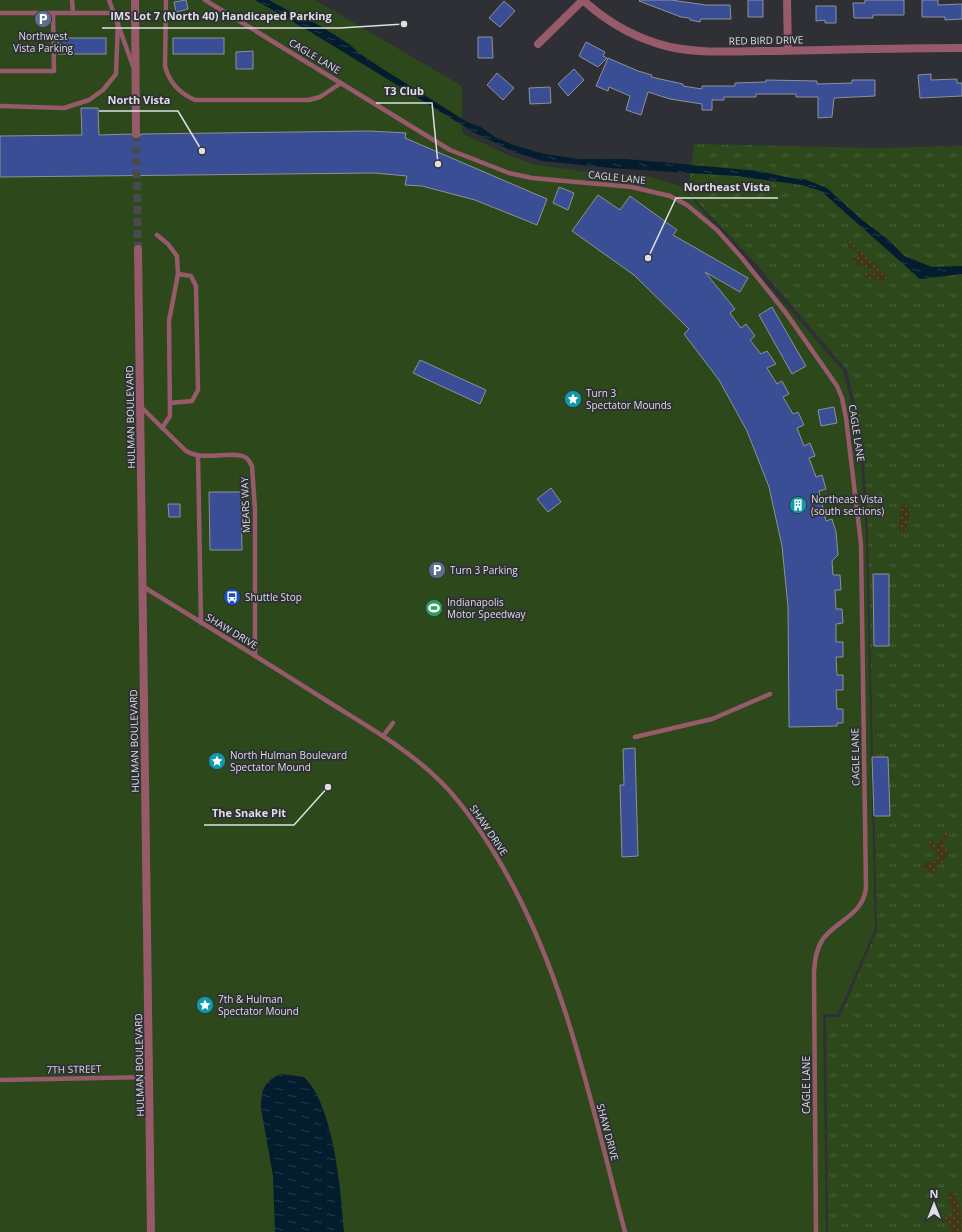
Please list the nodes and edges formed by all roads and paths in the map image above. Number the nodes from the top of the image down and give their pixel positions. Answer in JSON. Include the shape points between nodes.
{"nodes":[{"id":1,"x":72,"y":0,"type":"edge"},
{"id":2,"x":109,"y":0,"type":"edge"},
{"id":3,"x":136,"y":0,"type":"edge"},
{"id":4,"x":166,"y":0,"type":"edge"},
{"id":5,"x":205,"y":0,"type":"edge"},
{"id":6,"x":583,"y":0,"type":"edge"},
{"id":7,"x":787,"y":0,"type":"edge"},
{"id":8,"x":0,"y":13,"type":"edge"},
{"id":9,"x":53,"y":13,"type":"junction"},
{"id":10,"x":72,"y":13,"type":"junction"},
{"id":11,"x":113,"y":13,"type":"junction"},
{"id":12,"x":118,"y":22,"type":"junction"},
{"id":13,"x":538,"y":44,"type":"dead end"},
{"id":14,"x":962,"y":48,"type":"edge"},
{"id":15,"x":788,"y":50,"type":"junction"},
{"id":16,"x":0,"y":71,"type":"edge"},
{"id":17,"x":136,"y":76,"type":"junction"},
{"id":18,"x":341,"y":83,"type":"junction"},
{"id":19,"x":0,"y":106,"type":"edge"},
{"id":20,"x":136,"y":134,"type":"tunnel mouth"},
{"id":21,"x":157,"y":235,"type":"dead end"},
{"id":22,"x":138,"y":249,"type":"tunnel mouth"},
{"id":23,"x":178,"y":274,"type":"junction"},
{"id":24,"x":170,"y":403,"type":"junction"},
{"id":25,"x":139,"y":406,"type":"junction"},
{"id":26,"x":162,"y":428,"type":"junction"},
{"id":27,"x":198,"y":456,"type":"junction"},
{"id":28,"x":142,"y":586,"type":"junction"},
{"id":29,"x":201,"y":623,"type":"junction"},
{"id":30,"x":255,"y":656,"type":"junction"},
{"id":31,"x":770,"y":694,"type":"dead end"},
{"id":32,"x":393,"y":723,"type":"dead end"},
{"id":33,"x":384,"y":736,"type":"junction"},
{"id":34,"x":635,"y":737,"type":"dead end"},
{"id":35,"x":149,"y":1077,"type":"junction"},
{"id":36,"x":0,"y":1080,"type":"edge"},
{"id":37,"x":151,"y":1232,"type":"edge"},
{"id":38,"x":625,"y":1232,"type":"edge"},
{"id":39,"x":816,"y":1232,"type":"edge"}],
"edges":[{"from":1,"to":10,"type":"lane"},
{"from":2,"to":11,"type":"lane"},
{"from":3,"to":17,"type":"street"},
{"from":4,"to":18,"type":"lane","via":[[165,66],[167,75],[187,97],[195,100],[309,100],[320,97]]},
{"from":5,"to":18,"type":"lane","name":"CAGLE LANE"},
{"from":6,"to":13,"type":"street"},
{"from":6,"to":15,"type":"street","name":"RED BIRD DRIVE","via":[[624,30],[670,47],[702,51]]},
{"from":7,"to":15,"type":"street"},
{"from":8,"to":9,"type":"lane"},
{"from":9,"to":10,"type":"lane"},
{"from":9,"to":16,"type":"lane","via":[[54,71]]},
{"from":10,"to":11,"type":"lane"},
{"from":11,"to":12,"type":"lane"},
{"from":12,"to":17,"type":"lane"},
{"from":12,"to":19,"type":"lane","via":[[116,74],[103,90],[89,100],[64,108]]},
{"from":14,"to":15,"type":"street","name":"RED BIRD DRIVE"},
{"from":17,"to":20,"type":"street"},
{"from":18,"to":39,"type":"lane","name":"CAGLE LANE","via":[[448,149],[509,173],[532,178],[632,187],[670,196],[687,205],[717,230],[742,258],[786,313],[837,386],[846,418],[861,544],[866,888],[861,905],[823,939],[815,956]]},
{"from":21,"to":23,"type":"lane","via":[[177,256]]},
{"from":22,"to":25,"type":"street","name":"HULMAN BOULEVARD"},
{"from":23,"to":24,"type":"lane","via":[[169,321]]},
{"from":23,"to":24,"type":"lane","via":[[191,276],[196,286],[198,390],[192,401]]},
{"from":24,"to":26,"type":"lane","via":[[170,416]]},
{"from":25,"to":26,"type":"lane","name":"MEARS WAY"},
{"from":25,"to":28,"type":"street","name":"HULMAN BOULEVARD"},
{"from":26,"to":27,"type":"lane","name":"MEARS WAY","via":[[186,451]]},
{"from":27,"to":29,"type":"lane"},
{"from":27,"to":30,"type":"lane","name":"MEARS WAY","via":[[241,456],[250,461],[252,466],[255,509]]},
{"from":28,"to":29,"type":"lane","name":"SHAW DRIVE"},
{"from":28,"to":35,"type":"street","name":"HULMAN BOULEVARD"},
{"from":29,"to":30,"type":"lane","name":"SHAW DRIVE"},
{"from":30,"to":33,"type":"lane","name":"SHAW DRIVE"},
{"from":31,"to":34,"type":"lane","via":[[712,719]]},
{"from":32,"to":33,"type":"lane"},
{"from":33,"to":38,"type":"lane","name":"SHAW DRIVE","via":[[442,782],[473,818],[526,911],[553,975],[572,1035]]},
{"from":35,"to":36,"type":"lane","name":"7TH STREET"},
{"from":35,"to":37,"type":"street","name":"HULMAN BOULEVARD"}]}
